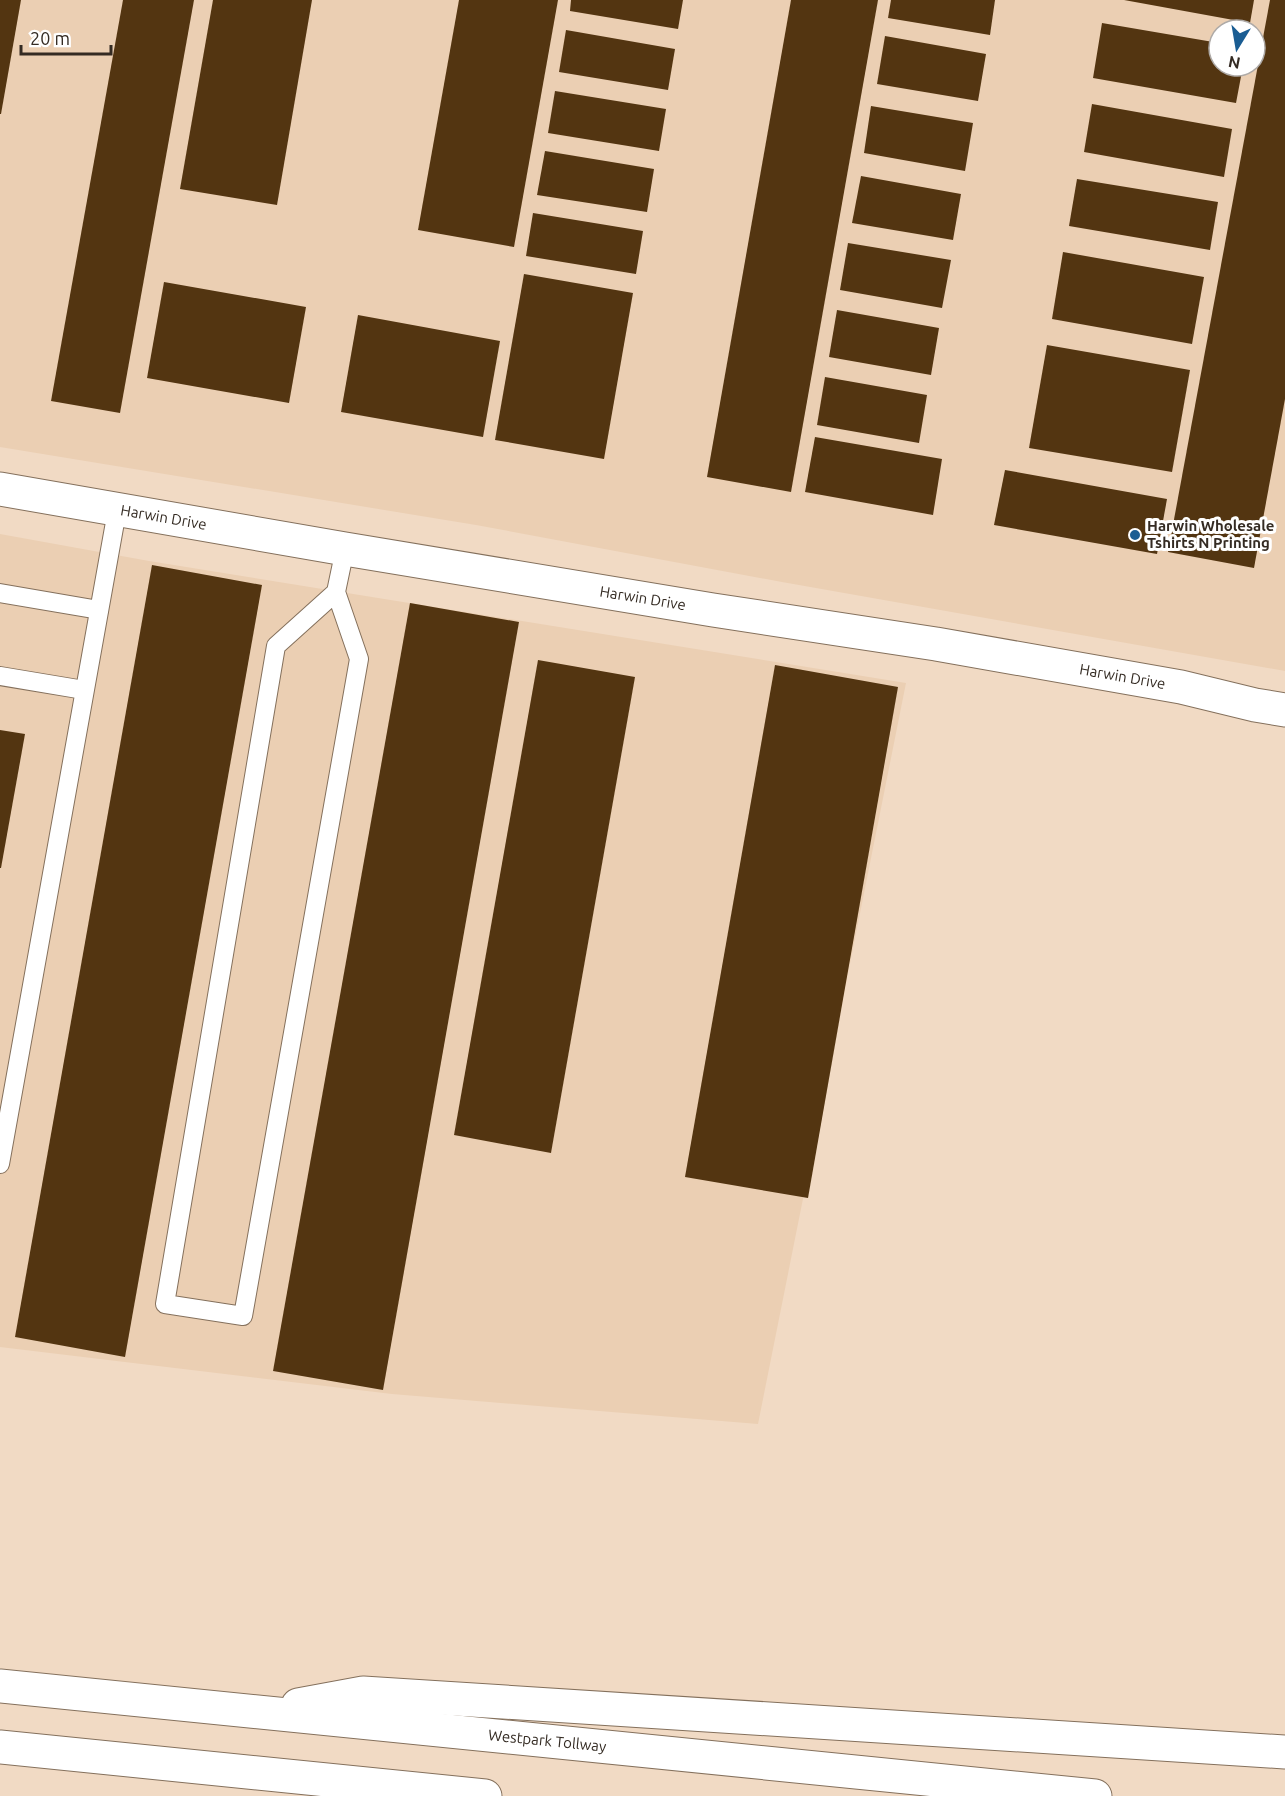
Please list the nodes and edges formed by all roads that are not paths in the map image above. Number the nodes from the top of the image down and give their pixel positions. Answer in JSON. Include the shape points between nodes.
{"nodes":[{"id":1,"x":0,"y":489,"type":"edge"},
{"id":2,"x":117,"y":511,"type":"junction"},
{"id":3,"x":345,"y":549,"type":"junction"},
{"id":4,"x":336,"y":592,"type":"junction"},
{"id":5,"x":0,"y":593,"type":"edge"},
{"id":6,"x":99,"y":610,"type":"junction"},
{"id":7,"x":0,"y":676,"type":"edge"},
{"id":8,"x":84,"y":690,"type":"junction"},
{"id":9,"x":1285,"y":710,"type":"edge"},
{"id":10,"x":0,"y":1164,"type":"edge"},
{"id":11,"x":0,"y":1686,"type":"edge"},
{"id":12,"x":258,"y":1712,"type":"junction"},
{"id":13,"x":0,"y":1747,"type":"edge"},
{"id":14,"x":1285,"y":1752,"type":"edge"},
{"id":15,"x":485,"y":1796,"type":"edge"},
{"id":16,"x":1095,"y":1796,"type":"edge"}],
"edges":[{"from":1,"to":2,"type":"main road","name":"Harwin Drive"},
{"from":2,"to":3,"type":"main road","name":"Harwin Drive"},
{"from":2,"to":6,"type":"lane"},
{"from":3,"to":4,"type":"lane"},
{"from":3,"to":9,"type":"main road","name":"Harwin Drive","via":[[936,644],[1181,687]]},
{"from":4,"to":4,"type":"lane","via":[[276,646],[165,1304],[243,1316],[359,659]]},
{"from":5,"to":6,"type":"lane"},
{"from":6,"to":8,"type":"lane"},
{"from":7,"to":8,"type":"lane"},
{"from":8,"to":10,"type":"lane"},
{"from":11,"to":12,"type":"main road","name":"Westpark Tollway"},
{"from":12,"to":14,"type":"main road","via":[[363,1693]]},
{"from":12,"to":16,"type":"main road","name":"Westpark Tollway"},
{"from":13,"to":15,"type":"main road"}]}
